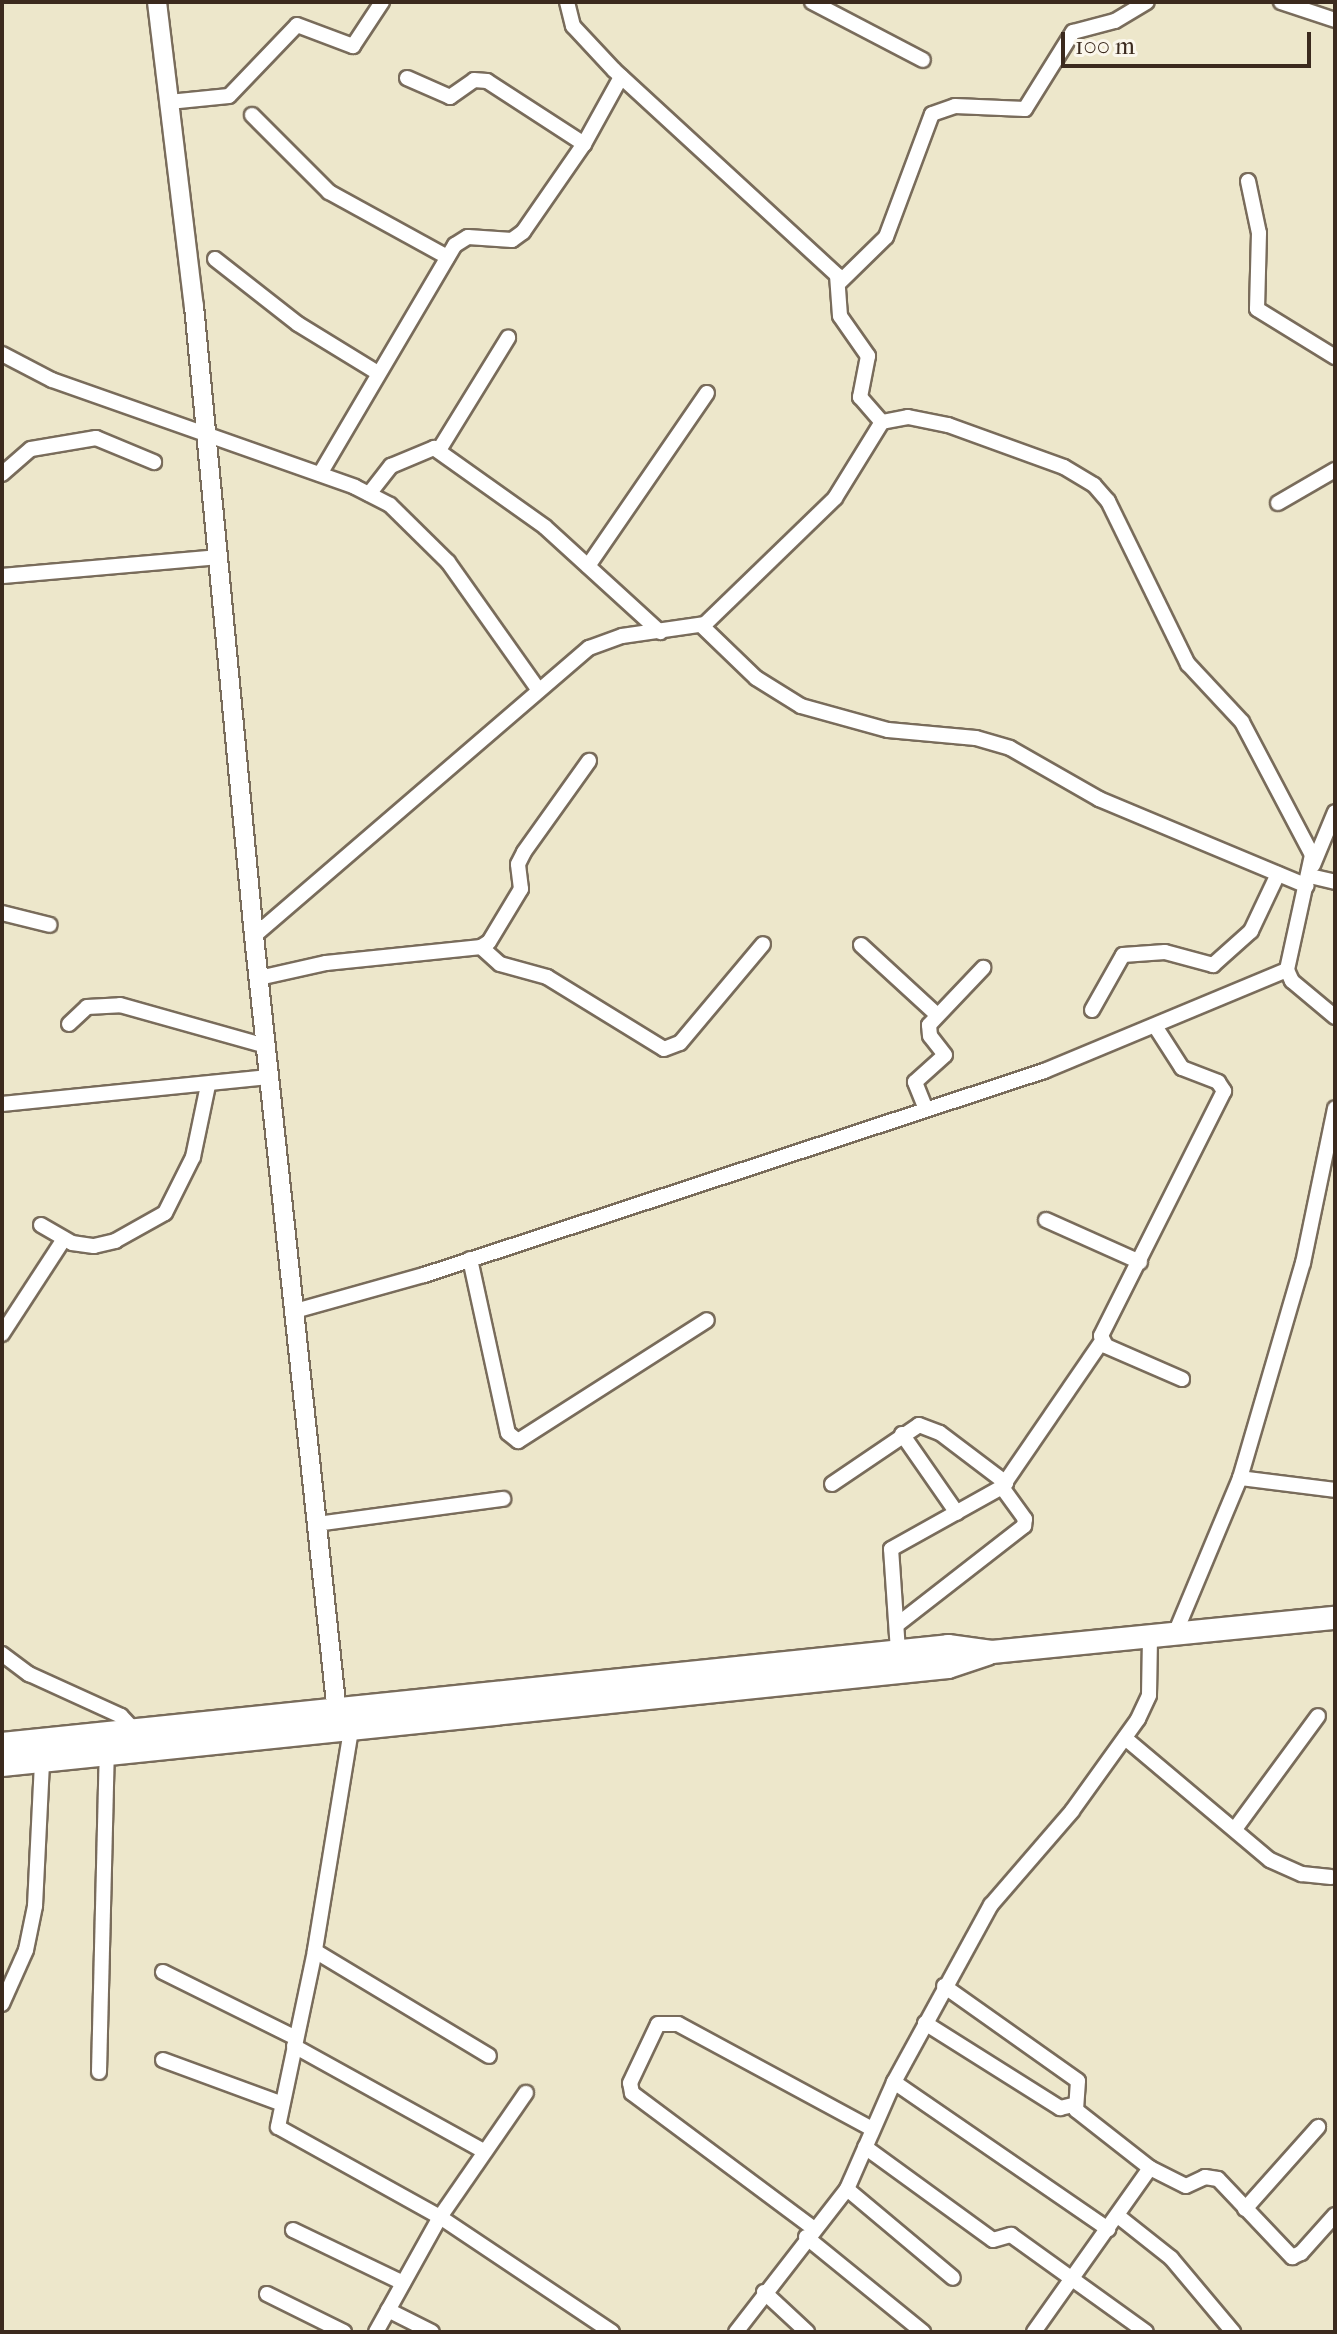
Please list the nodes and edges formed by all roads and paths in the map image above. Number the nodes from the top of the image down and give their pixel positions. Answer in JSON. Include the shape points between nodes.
{"nodes":[{"id":1,"x":157,"y":2,"type":"edge"},
{"id":2,"x":382,"y":2,"type":"edge"},
{"id":3,"x":567,"y":2,"type":"edge"},
{"id":4,"x":812,"y":2,"type":"edge"},
{"id":5,"x":1147,"y":2,"type":"edge"},
{"id":6,"x":1281,"y":2,"type":"edge"},
{"id":7,"x":1335,"y":20,"type":"edge"},
{"id":8,"x":923,"y":60,"type":"dead end"},
{"id":9,"x":621,"y":77,"type":"junction"},
{"id":10,"x":407,"y":78,"type":"dead end"},
{"id":11,"x":169,"y":102,"type":"junction"},
{"id":12,"x":252,"y":115,"type":"dead end"},
{"id":13,"x":584,"y":144,"type":"junction"},
{"id":14,"x":1248,"y":181,"type":"dead end"},
{"id":15,"x":447,"y":257,"type":"junction"},
{"id":16,"x":215,"y":259,"type":"dead end"},
{"id":17,"x":840,"y":282,"type":"junction"},
{"id":18,"x":508,"y":338,"type":"dead end"},
{"id":19,"x":2,"y":354,"type":"edge"},
{"id":20,"x":1335,"y":357,"type":"edge"},
{"id":21,"x":378,"y":373,"type":"junction"},
{"id":22,"x":707,"y":393,"type":"dead end"},
{"id":23,"x":882,"y":422,"type":"junction"},
{"id":24,"x":207,"y":434,"type":"junction"},
{"id":25,"x":439,"y":450,"type":"junction"},
{"id":26,"x":154,"y":462,"type":"dead end"},
{"id":27,"x":1335,"y":470,"type":"edge"},
{"id":28,"x":2,"y":474,"type":"edge"},
{"id":29,"x":320,"y":474,"type":"junction"},
{"id":30,"x":369,"y":494,"type":"junction"},
{"id":31,"x":1278,"y":503,"type":"dead end"},
{"id":32,"x":218,"y":557,"type":"junction"},
{"id":33,"x":588,"y":566,"type":"junction"},
{"id":34,"x":2,"y":576,"type":"edge"},
{"id":35,"x":701,"y":625,"type":"junction"},
{"id":36,"x":660,"y":632,"type":"junction"},
{"id":37,"x":538,"y":689,"type":"junction"},
{"id":38,"x":589,"y":761,"type":"dead end"},
{"id":39,"x":1335,"y":812,"type":"edge"},
{"id":40,"x":1278,"y":874,"type":"junction"},
{"id":41,"x":1310,"y":876,"type":"junction"},
{"id":42,"x":1335,"y":882,"type":"edge"},
{"id":43,"x":2,"y":913,"type":"edge"},
{"id":44,"x":50,"y":925,"type":"dead end"},
{"id":45,"x":254,"y":936,"type":"junction"},
{"id":46,"x":763,"y":944,"type":"dead end"},
{"id":47,"x":861,"y":945,"type":"dead end"},
{"id":48,"x":481,"y":947,"type":"junction"},
{"id":49,"x":983,"y":968,"type":"dead end"},
{"id":50,"x":1287,"y":970,"type":"junction"},
{"id":51,"x":259,"y":978,"type":"junction"},
{"id":52,"x":1092,"y":1010,"type":"dead end"},
{"id":53,"x":1333,"y":1012,"type":"edge"},
{"id":54,"x":937,"y":1015,"type":"junction"},
{"id":55,"x":69,"y":1024,"type":"dead end"},
{"id":56,"x":1155,"y":1026,"type":"junction"},
{"id":57,"x":266,"y":1046,"type":"junction"},
{"id":58,"x":269,"y":1077,"type":"junction"},
{"id":59,"x":208,"y":1085,"type":"junction"},
{"id":60,"x":2,"y":1104,"type":"edge"},
{"id":61,"x":925,"y":1107,"type":"junction"},
{"id":62,"x":1335,"y":1108,"type":"edge"},
{"id":63,"x":1046,"y":1220,"type":"dead end"},
{"id":64,"x":41,"y":1225,"type":"dead end"},
{"id":65,"x":64,"y":1239,"type":"junction"},
{"id":66,"x":470,"y":1259,"type":"junction"},
{"id":67,"x":1140,"y":1262,"type":"junction"},
{"id":68,"x":295,"y":1311,"type":"junction"},
{"id":69,"x":707,"y":1320,"type":"dead end"},
{"id":70,"x":2,"y":1334,"type":"edge"},
{"id":71,"x":1102,"y":1341,"type":"junction"},
{"id":72,"x":1182,"y":1379,"type":"dead end"},
{"id":73,"x":902,"y":1434,"type":"junction"},
{"id":74,"x":1240,"y":1478,"type":"junction"},
{"id":75,"x":832,"y":1484,"type":"dead end"},
{"id":76,"x":1004,"y":1485,"type":"junction"},
{"id":77,"x":1335,"y":1490,"type":"edge"},
{"id":78,"x":503,"y":1499,"type":"dead end"},
{"id":79,"x":957,"y":1513,"type":"junction"},
{"id":80,"x":317,"y":1524,"type":"junction"},
{"id":81,"x":1335,"y":1618,"type":"edge"},
{"id":82,"x":898,"y":1624,"type":"junction"},
{"id":83,"x":1174,"y":1636,"type":"junction"},
{"id":84,"x":1150,"y":1638,"type":"junction"},
{"id":85,"x":898,"y":1651,"type":"junction"},
{"id":86,"x":992,"y":1652,"type":"junction"},
{"id":87,"x":2,"y":1654,"type":"edge"},
{"id":88,"x":1318,"y":1716,"type":"dead end"},
{"id":89,"x":342,"y":1723,"type":"junction"},
{"id":90,"x":135,"y":1730,"type":"junction"},
{"id":91,"x":1125,"y":1738,"type":"junction"},
{"id":92,"x":2,"y":1744,"type":"edge"},
{"id":93,"x":148,"y":1750,"type":"junction"},
{"id":94,"x":107,"y":1754,"type":"junction"},
{"id":95,"x":42,"y":1761,"type":"junction"},
{"id":96,"x":2,"y":1765,"type":"edge"},
{"id":97,"x":1235,"y":1829,"type":"junction"},
{"id":98,"x":1331,"y":1877,"type":"dead end"},
{"id":99,"x":315,"y":1951,"type":"junction"},
{"id":100,"x":163,"y":1972,"type":"dead end"},
{"id":101,"x":944,"y":1986,"type":"junction"},
{"id":102,"x":2,"y":2004,"type":"edge"},
{"id":103,"x":925,"y":2023,"type":"junction"},
{"id":104,"x":295,"y":2042,"type":"junction"},
{"id":105,"x":489,"y":2056,"type":"dead end"},
{"id":106,"x":163,"y":2060,"type":"dead end"},
{"id":107,"x":99,"y":2072,"type":"dead end"},
{"id":108,"x":894,"y":2082,"type":"junction"},
{"id":109,"x":526,"y":2093,"type":"dead end"},
{"id":110,"x":280,"y":2103,"type":"junction"},
{"id":111,"x":1073,"y":2105,"type":"junction"},
{"id":112,"x":1318,"y":2127,"type":"dead end"},
{"id":113,"x":872,"y":2129,"type":"junction"},
{"id":114,"x":865,"y":2147,"type":"junction"},
{"id":115,"x":485,"y":2152,"type":"junction"},
{"id":116,"x":1150,"y":2168,"type":"junction"},
{"id":117,"x":847,"y":2189,"type":"junction"},
{"id":118,"x":1245,"y":2209,"type":"junction"},
{"id":119,"x":1335,"y":2215,"type":"edge"},
{"id":120,"x":1118,"y":2216,"type":"junction"},
{"id":121,"x":440,"y":2217,"type":"junction"},
{"id":122,"x":1108,"y":2229,"type":"junction"},
{"id":123,"x":293,"y":2230,"type":"dead end"},
{"id":124,"x":810,"y":2232,"type":"junction"},
{"id":125,"x":953,"y":2278,"type":"dead end"},
{"id":126,"x":1072,"y":2280,"type":"junction"},
{"id":127,"x":403,"y":2283,"type":"junction"},
{"id":128,"x":766,"y":2289,"type":"junction"},
{"id":129,"x":267,"y":2294,"type":"dead end"},
{"id":130,"x":388,"y":2310,"type":"junction"},
{"id":131,"x":344,"y":2332,"type":"edge"},
{"id":132,"x":376,"y":2332,"type":"edge"},
{"id":133,"x":432,"y":2332,"type":"edge"},
{"id":134,"x":612,"y":2332,"type":"edge"},
{"id":135,"x":736,"y":2332,"type":"edge"},
{"id":136,"x":807,"y":2332,"type":"edge"},
{"id":137,"x":923,"y":2332,"type":"edge"},
{"id":138,"x":1035,"y":2332,"type":"edge"},
{"id":139,"x":1146,"y":2332,"type":"edge"},
{"id":140,"x":1233,"y":2332,"type":"edge"}],
"edges":[{"from":1,"to":11,"type":"main road"},
{"from":2,"to":11,"type":"street","via":[[353,46],[297,25],[229,96]]},
{"from":3,"to":9,"type":"street","via":[[573,26]]},
{"from":4,"to":8,"type":"street"},
{"from":5,"to":17,"type":"street","via":[[1115,21],[1073,32],[1025,109],[955,106],[932,114],[886,237]]},
{"from":6,"to":7,"type":"street"},
{"from":9,"to":13,"type":"street"},
{"from":9,"to":17,"type":"street","via":[[825,261]]},
{"from":10,"to":13,"type":"street","via":[[450,97],[474,80],[487,81]]},
{"from":11,"to":24,"type":"main road"},
{"from":12,"to":15,"type":"street","via":[[329,192]]},
{"from":13,"to":15,"type":"street","via":[[523,232],[504,241],[460,240]]},
{"from":14,"to":20,"type":"street","via":[[1259,233],[1257,309]]},
{"from":15,"to":21,"type":"street"},
{"from":16,"to":21,"type":"street","via":[[298,324]]},
{"from":17,"to":23,"type":"street","via":[[840,316],[868,356],[860,397]]},
{"from":18,"to":25,"type":"street"},
{"from":19,"to":24,"type":"street","via":[[52,380]]},
{"from":21,"to":29,"type":"street"},
{"from":22,"to":33,"type":"street"},
{"from":23,"to":35,"type":"street","via":[[835,498]]},
{"from":23,"to":41,"type":"street","via":[[895,417],[931,419],[1064,467],[1094,485],[1108,501],[1188,664],[1242,722]]},
{"from":24,"to":29,"type":"street"},
{"from":24,"to":32,"type":"main road"},
{"from":25,"to":30,"type":"street","via":[[423,449],[394,463]]},
{"from":25,"to":33,"type":"street","via":[[495,496],[545,527]]},
{"from":26,"to":28,"type":"street","via":[[96,438],[38,447]]},
{"from":27,"to":31,"type":"street"},
{"from":29,"to":30,"type":"street"},
{"from":30,"to":37,"type":"street","via":[[416,526],[448,562]]},
{"from":32,"to":34,"type":"street"},
{"from":32,"to":45,"type":"main road"},
{"from":33,"to":36,"type":"street"},
{"from":35,"to":36,"type":"street"},
{"from":35,"to":40,"type":"street","via":[[741,666],[801,706],[888,730],[991,742],[1099,799]]},
{"from":36,"to":37,"type":"street","via":[[602,641]]},
{"from":37,"to":45,"type":"street"},
{"from":38,"to":48,"type":"street","via":[[524,852],[518,864],[521,889]]},
{"from":39,"to":41,"type":"street"},
{"from":40,"to":41,"type":"street"},
{"from":40,"to":52,"type":"street","via":[[1251,931],[1213,965],[1165,952],[1123,955]]},
{"from":41,"to":42,"type":"street"},
{"from":41,"to":50,"type":"street"},
{"from":43,"to":44,"type":"street"},
{"from":45,"to":51,"type":"main road"},
{"from":46,"to":48,"type":"street","via":[[680,1043],[664,1049],[547,977],[500,964]]},
{"from":47,"to":54,"type":"street"},
{"from":48,"to":51,"type":"street","via":[[326,963]]},
{"from":49,"to":54,"type":"street"},
{"from":50,"to":53,"type":"street","via":[[1292,981]]},
{"from":50,"to":56,"type":"street"},
{"from":51,"to":57,"type":"main road"},
{"from":54,"to":61,"type":"street","via":[[928,1030],[945,1055],[915,1082]]},
{"from":55,"to":57,"type":"street","via":[[87,1007],[120,1005]]},
{"from":56,"to":61,"type":"street","via":[[1044,1071]]},
{"from":56,"to":67,"type":"street","via":[[1182,1068],[1218,1082],[1224,1091]]},
{"from":57,"to":58,"type":"main road"},
{"from":58,"to":59,"type":"street"},
{"from":58,"to":68,"type":"main road"},
{"from":59,"to":60,"type":"street"},
{"from":59,"to":65,"type":"street","via":[[193,1157],[165,1213],[115,1241],[81,1247]]},
{"from":61,"to":66,"type":"street"},
{"from":62,"to":74,"type":"street","via":[[1303,1263]]},
{"from":63,"to":67,"type":"street"},
{"from":64,"to":65,"type":"street"},
{"from":65,"to":70,"type":"street"},
{"from":66,"to":68,"type":"street"},
{"from":66,"to":69,"type":"street","via":[[508,1433],[518,1441]]},
{"from":67,"to":71,"type":"street"},
{"from":68,"to":80,"type":"main road"},
{"from":71,"to":72,"type":"street"},
{"from":71,"to":76,"type":"street"},
{"from":73,"to":75,"type":"street"},
{"from":73,"to":76,"type":"street","via":[[919,1425],[937,1431]]},
{"from":73,"to":79,"type":"street"},
{"from":74,"to":77,"type":"street"},
{"from":74,"to":83,"type":"street"},
{"from":76,"to":79,"type":"street"},
{"from":76,"to":82,"type":"street","via":[[1024,1526]]},
{"from":78,"to":80,"type":"street"},
{"from":79,"to":82,"type":"street","via":[[889,1554]]},
{"from":80,"to":89,"type":"main road"},
{"from":81,"to":83,"type":"main road"},
{"from":82,"to":85,"type":"street"},
{"from":83,"to":84,"type":"main road"},
{"from":84,"to":86,"type":"main road"},
{"from":84,"to":91,"type":"street","via":[[1149,1695]]},
{"from":85,"to":86,"type":"main road","via":[[948,1646]]},
{"from":85,"to":89,"type":"main road"},
{"from":86,"to":89,"type":"main road","via":[[948,1667]]},
{"from":87,"to":90,"type":"street","via":[[29,1674],[121,1716]]},
{"from":88,"to":97,"type":"street"},
{"from":89,"to":90,"type":"main road"},
{"from":89,"to":93,"type":"main road"},
{"from":89,"to":99,"type":"street"},
{"from":90,"to":92,"type":"main road"},
{"from":90,"to":93,"type":"street"},
{"from":91,"to":97,"type":"street"},
{"from":91,"to":101,"type":"street","via":[[1072,1811],[991,1905]]},
{"from":93,"to":94,"type":"main road"},
{"from":94,"to":95,"type":"main road"},
{"from":94,"to":107,"type":"street"},
{"from":95,"to":96,"type":"main road"},
{"from":95,"to":102,"type":"street","via":[[35,1906],[26,1950]]},
{"from":97,"to":98,"type":"street","via":[[1285,1868]]},
{"from":99,"to":104,"type":"street"},
{"from":99,"to":105,"type":"street"},
{"from":100,"to":104,"type":"street"},
{"from":101,"to":103,"type":"street"},
{"from":101,"to":111,"type":"street","via":[[1078,2081]]},
{"from":103,"to":108,"type":"street"},
{"from":103,"to":111,"type":"street","via":[[1060,2108]]},
{"from":104,"to":110,"type":"street"},
{"from":104,"to":115,"type":"street"},
{"from":106,"to":110,"type":"street"},
{"from":108,"to":113,"type":"street"},
{"from":108,"to":122,"type":"street"},
{"from":109,"to":115,"type":"street"},
{"from":110,"to":121,"type":"street","via":[[277,2119],[283,2131]]},
{"from":111,"to":116,"type":"street"},
{"from":112,"to":118,"type":"street"},
{"from":113,"to":114,"type":"street"},
{"from":113,"to":124,"type":"street","via":[[671,2021],[658,2024],[630,2083],[632,2093]]},
{"from":114,"to":117,"type":"street"},
{"from":114,"to":126,"type":"street","via":[[993,2240],[1011,2235]]},
{"from":115,"to":121,"type":"street"},
{"from":116,"to":118,"type":"street","via":[[1186,2186],[1211,2176]]},
{"from":116,"to":120,"type":"street"},
{"from":117,"to":124,"type":"street"},
{"from":117,"to":125,"type":"street"},
{"from":118,"to":119,"type":"street","via":[[1292,2257]]},
{"from":120,"to":122,"type":"street"},
{"from":120,"to":140,"type":"street","via":[[1171,2258]]},
{"from":121,"to":127,"type":"street"},
{"from":121,"to":134,"type":"street"},
{"from":122,"to":126,"type":"street"},
{"from":123,"to":127,"type":"street"},
{"from":124,"to":128,"type":"street"},
{"from":124,"to":137,"type":"street"},
{"from":126,"to":138,"type":"street"},
{"from":126,"to":139,"type":"street"},
{"from":127,"to":130,"type":"street"},
{"from":128,"to":135,"type":"street"},
{"from":128,"to":136,"type":"street"},
{"from":129,"to":131,"type":"street"},
{"from":130,"to":132,"type":"street"},
{"from":130,"to":133,"type":"street"}]}
